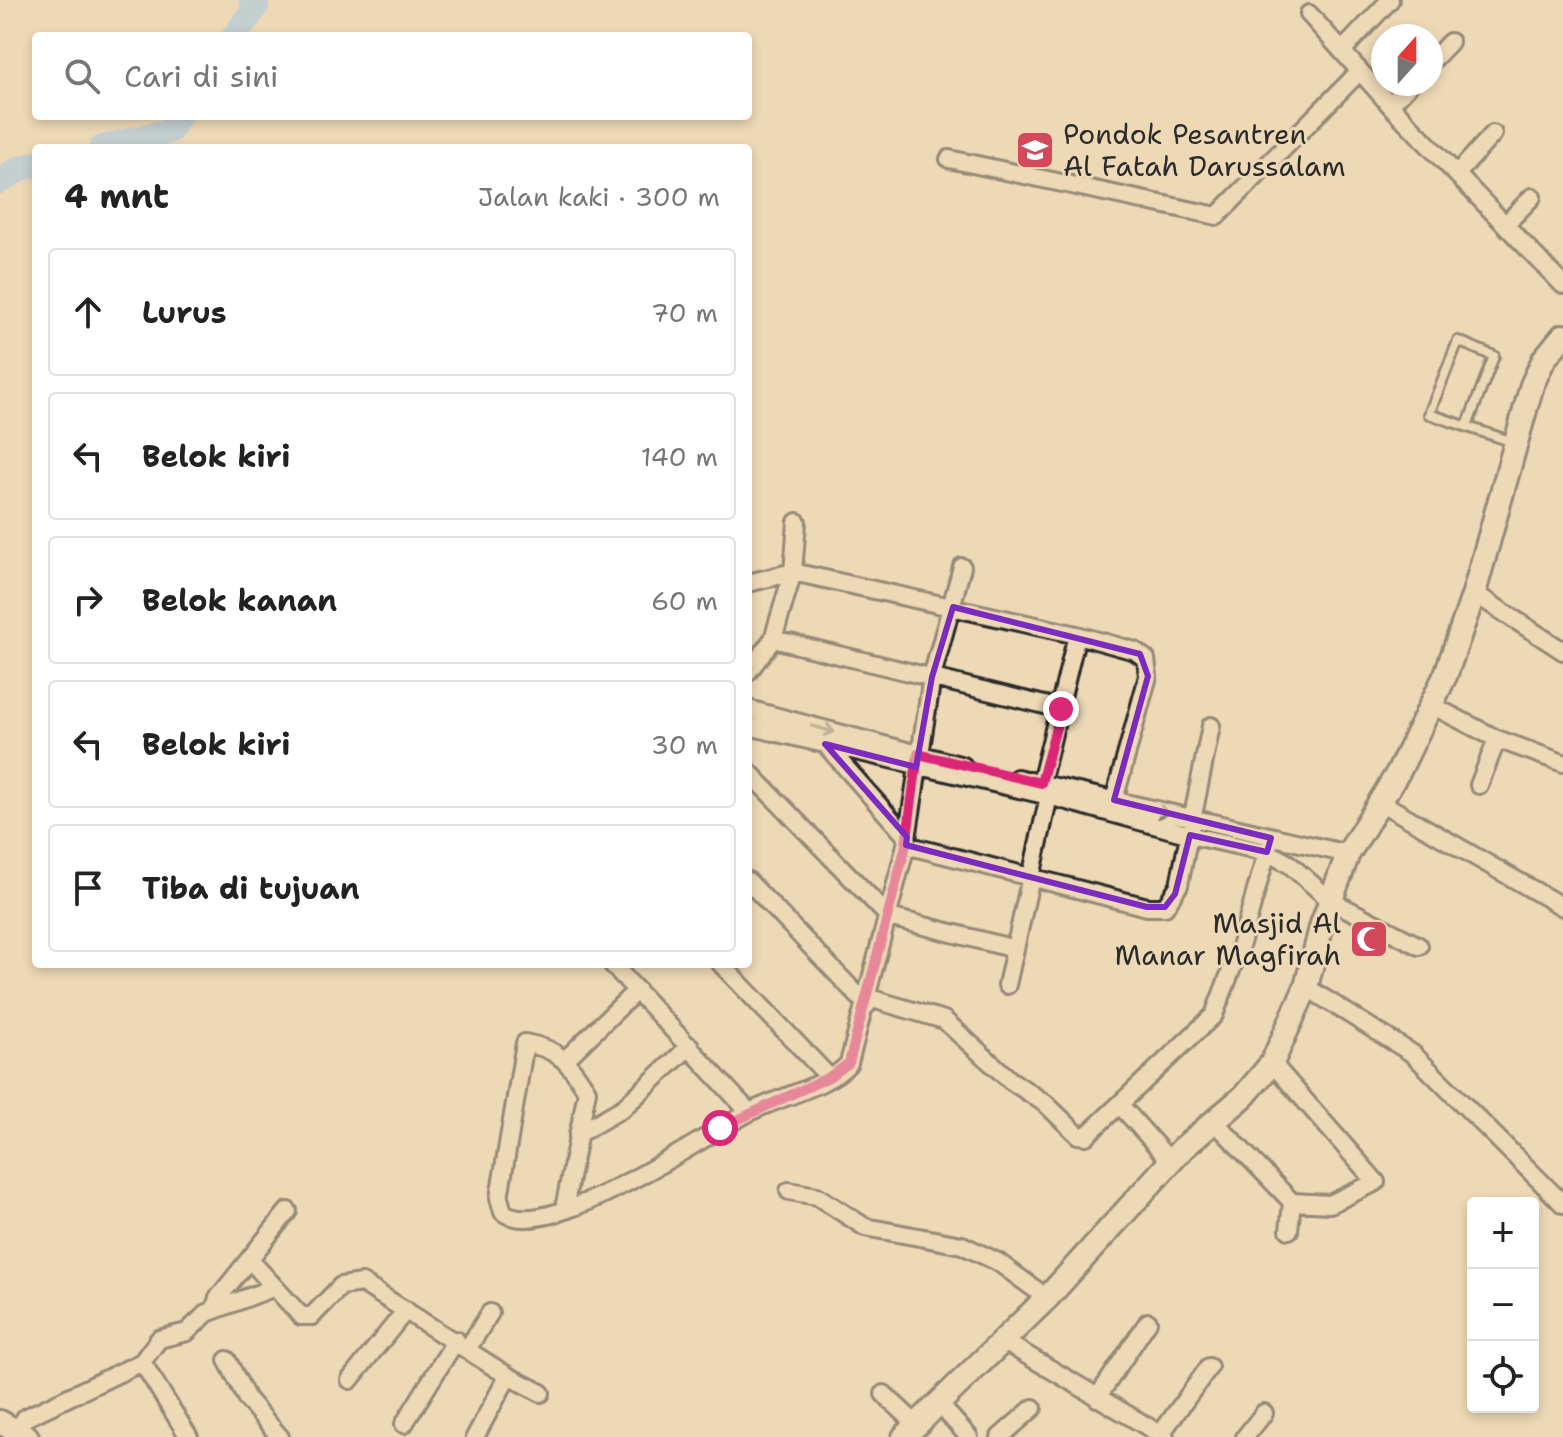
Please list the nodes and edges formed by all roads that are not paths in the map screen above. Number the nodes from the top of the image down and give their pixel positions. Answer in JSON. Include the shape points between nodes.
{"nodes":[{"id":1,"x":1390,"y":0,"type":"edge"},
{"id":2,"x":1309,"y":14,"type":"dead end"},
{"id":3,"x":1450,"y":42,"type":"dead end"},
{"id":4,"x":1443,"y":49,"type":"edge"},
{"id":5,"x":1342,"y":51,"type":"junction"},
{"id":6,"x":1360,"y":71,"type":"junction"},
{"id":7,"x":1399,"y":96,"type":"edge"},
{"id":8,"x":1390,"y":105,"type":"junction"},
{"id":9,"x":1493,"y":134,"type":"dead end"},
{"id":10,"x":949,"y":159,"type":"dead end"},
{"id":11,"x":1457,"y":174,"type":"junction"},
{"id":12,"x":1532,"y":197,"type":"dead end"},
{"id":13,"x":1505,"y":225,"type":"junction"},
{"id":14,"x":1563,"y":285,"type":"edge"},
{"id":15,"x":1563,"y":336,"type":"edge"},
{"id":16,"x":1467,"y":426,"type":"junction"},
{"id":17,"x":1514,"y":442,"type":"junction"},
{"id":18,"x":797,"y":522,"type":"dead end"},
{"id":19,"x":962,"y":567,"type":"dead end"},
{"id":20,"x":793,"y":572,"type":"junction"},
{"id":21,"x":752,"y":582,"type":"edge"},
{"id":22,"x":1474,"y":593,"type":"junction"},
{"id":23,"x":953,"y":607,"type":"junction"},
{"id":24,"x":1077,"y":635,"type":"junction"},
{"id":25,"x":773,"y":639,"type":"junction"},
{"id":26,"x":1563,"y":651,"type":"edge"},
{"id":27,"x":752,"y":665,"type":"edge"},
{"id":28,"x":932,"y":677,"type":"junction"},
{"id":29,"x":1433,"y":706,"type":"junction"},
{"id":30,"x":1061,"y":709,"type":"junction"},
{"id":31,"x":752,"y":710,"type":"edge"},
{"id":32,"x":1211,"y":726,"type":"dead end"},
{"id":33,"x":752,"y":727,"type":"edge"},
{"id":34,"x":1497,"y":739,"type":"junction"},
{"id":35,"x":825,"y":744,"type":"junction"},
{"id":36,"x":917,"y":761,"type":"junction"},
{"id":37,"x":1563,"y":763,"type":"edge"},
{"id":38,"x":752,"y":775,"type":"edge"},
{"id":39,"x":1479,"y":785,"type":"dead end"},
{"id":40,"x":1047,"y":788,"type":"junction"},
{"id":41,"x":1114,"y":800,"type":"junction"},
{"id":42,"x":1380,"y":802,"type":"junction"},
{"id":43,"x":1190,"y":827,"type":"junction"},
{"id":44,"x":907,"y":841,"type":"junction"},
{"id":45,"x":1269,"y":845,"type":"junction"},
{"id":46,"x":1348,"y":854,"type":"junction"},
{"id":47,"x":1034,"y":875,"type":"junction"},
{"id":48,"x":752,"y":885,"type":"edge"},
{"id":49,"x":1330,"y":900,"type":"junction"},
{"id":50,"x":1563,"y":907,"type":"edge"},
{"id":51,"x":889,"y":917,"type":"junction"},
{"id":52,"x":1419,"y":946,"type":"dead end"},
{"id":53,"x":1015,"y":949,"type":"junction"},
{"id":54,"x":616,"y":968,"type":"edge"},
{"id":55,"x":725,"y":968,"type":"edge"},
{"id":56,"x":1007,"y":985,"type":"dead end"},
{"id":57,"x":1306,"y":987,"type":"junction"},
{"id":58,"x":637,"y":990,"type":"junction"},
{"id":59,"x":868,"y":1001,"type":"junction"},
{"id":60,"x":690,"y":1046,"type":"junction"},
{"id":61,"x":567,"y":1058,"type":"junction"},
{"id":62,"x":1272,"y":1063,"type":"junction"},
{"id":63,"x":829,"y":1077,"type":"junction"},
{"id":64,"x":1121,"y":1106,"type":"junction"},
{"id":65,"x":749,"y":1112,"type":"junction"},
{"id":66,"x":1214,"y":1121,"type":"junction"},
{"id":67,"x":578,"y":1134,"type":"junction"},
{"id":68,"x":1170,"y":1161,"type":"junction"},
{"id":69,"x":789,"y":1191,"type":"dead end"},
{"id":70,"x":1292,"y":1202,"type":"junction"},
{"id":71,"x":1563,"y":1204,"type":"edge"},
{"id":72,"x":564,"y":1209,"type":"junction"},
{"id":73,"x":288,"y":1211,"type":"dead end"},
{"id":74,"x":1289,"y":1230,"type":"dead end"},
{"id":75,"x":250,"y":1260,"type":"junction"},
{"id":76,"x":275,"y":1287,"type":"junction"},
{"id":77,"x":1047,"y":1298,"type":"junction"},
{"id":78,"x":214,"y":1310,"type":"junction"},
{"id":79,"x":406,"y":1310,"type":"junction"},
{"id":80,"x":490,"y":1313,"type":"dead end"},
{"id":81,"x":1148,"y":1322,"type":"dead end"},
{"id":82,"x":1003,"y":1341,"type":"junction"},
{"id":83,"x":462,"y":1344,"type":"junction"},
{"id":84,"x":227,"y":1360,"type":"dead end"},
{"id":85,"x":142,"y":1362,"type":"junction"},
{"id":86,"x":1209,"y":1367,"type":"dead end"},
{"id":87,"x":508,"y":1376,"type":"junction"},
{"id":88,"x":350,"y":1380,"type":"dead end"},
{"id":89,"x":541,"y":1393,"type":"dead end"},
{"id":90,"x":884,"y":1394,"type":"dead end"},
{"id":91,"x":1097,"y":1398,"type":"junction"},
{"id":92,"x":940,"y":1405,"type":"junction"},
{"id":93,"x":1033,"y":1408,"type":"dead end"},
{"id":94,"x":1264,"y":1413,"type":"dead end"},
{"id":95,"x":404,"y":1424,"type":"dead end"},
{"id":96,"x":15,"y":1430,"type":"edge"},
{"id":97,"x":911,"y":1431,"type":"edge"},
{"id":98,"x":1162,"y":1436,"type":"edge"},
{"id":99,"x":189,"y":1437,"type":"edge"},
{"id":100,"x":280,"y":1437,"type":"edge"},
{"id":101,"x":475,"y":1437,"type":"edge"},
{"id":102,"x":969,"y":1437,"type":"edge"},
{"id":103,"x":1000,"y":1437,"type":"edge"},
{"id":104,"x":1245,"y":1437,"type":"edge"}],
"edges":[{"from":1,"to":5,"type":"street"},
{"from":2,"to":5,"type":"street"},
{"from":3,"to":4,"type":"street"},
{"from":5,"to":6,"type":"street"},
{"from":6,"to":8,"type":"street"},
{"from":6,"to":10,"type":"street","via":[[1217,216]]},
{"from":7,"to":8,"type":"street"},
{"from":8,"to":11,"type":"street"},
{"from":9,"to":11,"type":"street"},
{"from":11,"to":13,"type":"street"},
{"from":12,"to":13,"type":"street"},
{"from":13,"to":14,"type":"street"},
{"from":15,"to":17,"type":"street","via":[[1544,359]]},
{"from":16,"to":16,"type":"lane","via":[[1429,414],[1458,341],[1494,356]]},
{"from":16,"to":17,"type":"lane"},
{"from":17,"to":22,"type":"street"},
{"from":18,"to":20,"type":"street"},
{"from":19,"to":23,"type":"street"},
{"from":20,"to":21,"type":"street"},
{"from":20,"to":23,"type":"street"},
{"from":20,"to":25,"type":"street"},
{"from":22,"to":26,"type":"street"},
{"from":22,"to":29,"type":"street"},
{"from":23,"to":24,"type":"street"},
{"from":23,"to":28,"type":"street"},
{"from":24,"to":30,"type":"street"},
{"from":24,"to":41,"type":"street","via":[[1135,651],[1149,669]]},
{"from":25,"to":27,"type":"street"},
{"from":25,"to":28,"type":"street"},
{"from":28,"to":30,"type":"street"},
{"from":28,"to":36,"type":"street"},
{"from":29,"to":34,"type":"street"},
{"from":29,"to":42,"type":"street"},
{"from":30,"to":40,"type":"street"},
{"from":31,"to":36,"type":"street","one_way":true},
{"from":32,"to":43,"type":"street"},
{"from":33,"to":35,"type":"street"},
{"from":34,"to":37,"type":"street"},
{"from":34,"to":39,"type":"street"},
{"from":35,"to":36,"type":"street"},
{"from":35,"to":44,"type":"street"},
{"from":36,"to":40,"type":"street"},
{"from":36,"to":44,"type":"street"},
{"from":38,"to":51,"type":"street"},
{"from":40,"to":41,"type":"street"},
{"from":40,"to":43,"type":"street"},
{"from":40,"to":47,"type":"street"},
{"from":41,"to":43,"type":"street","one_way":true},
{"from":42,"to":46,"type":"street"},
{"from":42,"to":50,"type":"street"},
{"from":43,"to":45,"type":"street"},
{"from":43,"to":47,"type":"street","via":[[1179,885],[1165,907],[1147,907]]},
{"from":44,"to":47,"type":"street"},
{"from":44,"to":51,"type":"street"},
{"from":45,"to":46,"type":"street"},
{"from":45,"to":49,"type":"street"},
{"from":45,"to":64,"type":"street","via":[[1214,1015]]},
{"from":46,"to":49,"type":"street"},
{"from":47,"to":53,"type":"street"},
{"from":48,"to":59,"type":"street"},
{"from":49,"to":52,"type":"street"},
{"from":49,"to":57,"type":"street"},
{"from":51,"to":53,"type":"street"},
{"from":51,"to":59,"type":"street"},
{"from":53,"to":56,"type":"street"},
{"from":54,"to":58,"type":"street"},
{"from":55,"to":63,"type":"street"},
{"from":57,"to":62,"type":"street"},
{"from":57,"to":71,"type":"street","via":[[1413,1054]]},
{"from":58,"to":60,"type":"street"},
{"from":58,"to":61,"type":"street"},
{"from":59,"to":63,"type":"street","via":[[849,1063]]},
{"from":59,"to":64,"type":"street","via":[[944,1020],[1078,1135],[1091,1133]]},
{"from":60,"to":65,"type":"street"},
{"from":60,"to":67,"type":"street","via":[[623,1108]]},
{"from":61,"to":67,"type":"street","via":[[587,1091]]},
{"from":61,"to":72,"type":"street","via":[[549,1047],[525,1043],[499,1198],[503,1212],[518,1218]]},
{"from":62,"to":66,"type":"street"},
{"from":62,"to":70,"type":"street","via":[[1376,1182],[1330,1204]]},
{"from":63,"to":65,"type":"street"},
{"from":64,"to":68,"type":"street"},
{"from":65,"to":72,"type":"street","via":[[637,1180]]},
{"from":66,"to":68,"type":"street"},
{"from":66,"to":70,"type":"street"},
{"from":67,"to":72,"type":"street"},
{"from":68,"to":77,"type":"street"},
{"from":69,"to":77,"type":"street","via":[[817,1196],[865,1227],[962,1245],[998,1262]]},
{"from":70,"to":74,"type":"street"},
{"from":73,"to":75,"type":"street"},
{"from":75,"to":76,"type":"street"},
{"from":75,"to":78,"type":"street"},
{"from":76,"to":78,"type":"street"},
{"from":76,"to":79,"type":"street","via":[[307,1318],[351,1283],[362,1283]]},
{"from":77,"to":82,"type":"street"},
{"from":78,"to":85,"type":"street","via":[[187,1332],[159,1339]]},
{"from":79,"to":83,"type":"street"},
{"from":79,"to":88,"type":"street"},
{"from":80,"to":83,"type":"street"},
{"from":81,"to":91,"type":"street"},
{"from":82,"to":91,"type":"street"},
{"from":82,"to":92,"type":"street"},
{"from":83,"to":87,"type":"street"},
{"from":83,"to":95,"type":"street"},
{"from":84,"to":100,"type":"street","via":[[247,1399]]},
{"from":85,"to":96,"type":"street","via":[[25,1418]]},
{"from":85,"to":99,"type":"street"},
{"from":86,"to":98,"type":"street"},
{"from":87,"to":89,"type":"street"},
{"from":87,"to":101,"type":"street"},
{"from":90,"to":97,"type":"street"},
{"from":91,"to":98,"type":"street"},
{"from":92,"to":97,"type":"street"},
{"from":92,"to":102,"type":"street"},
{"from":93,"to":103,"type":"street"},
{"from":94,"to":104,"type":"street"}]}
